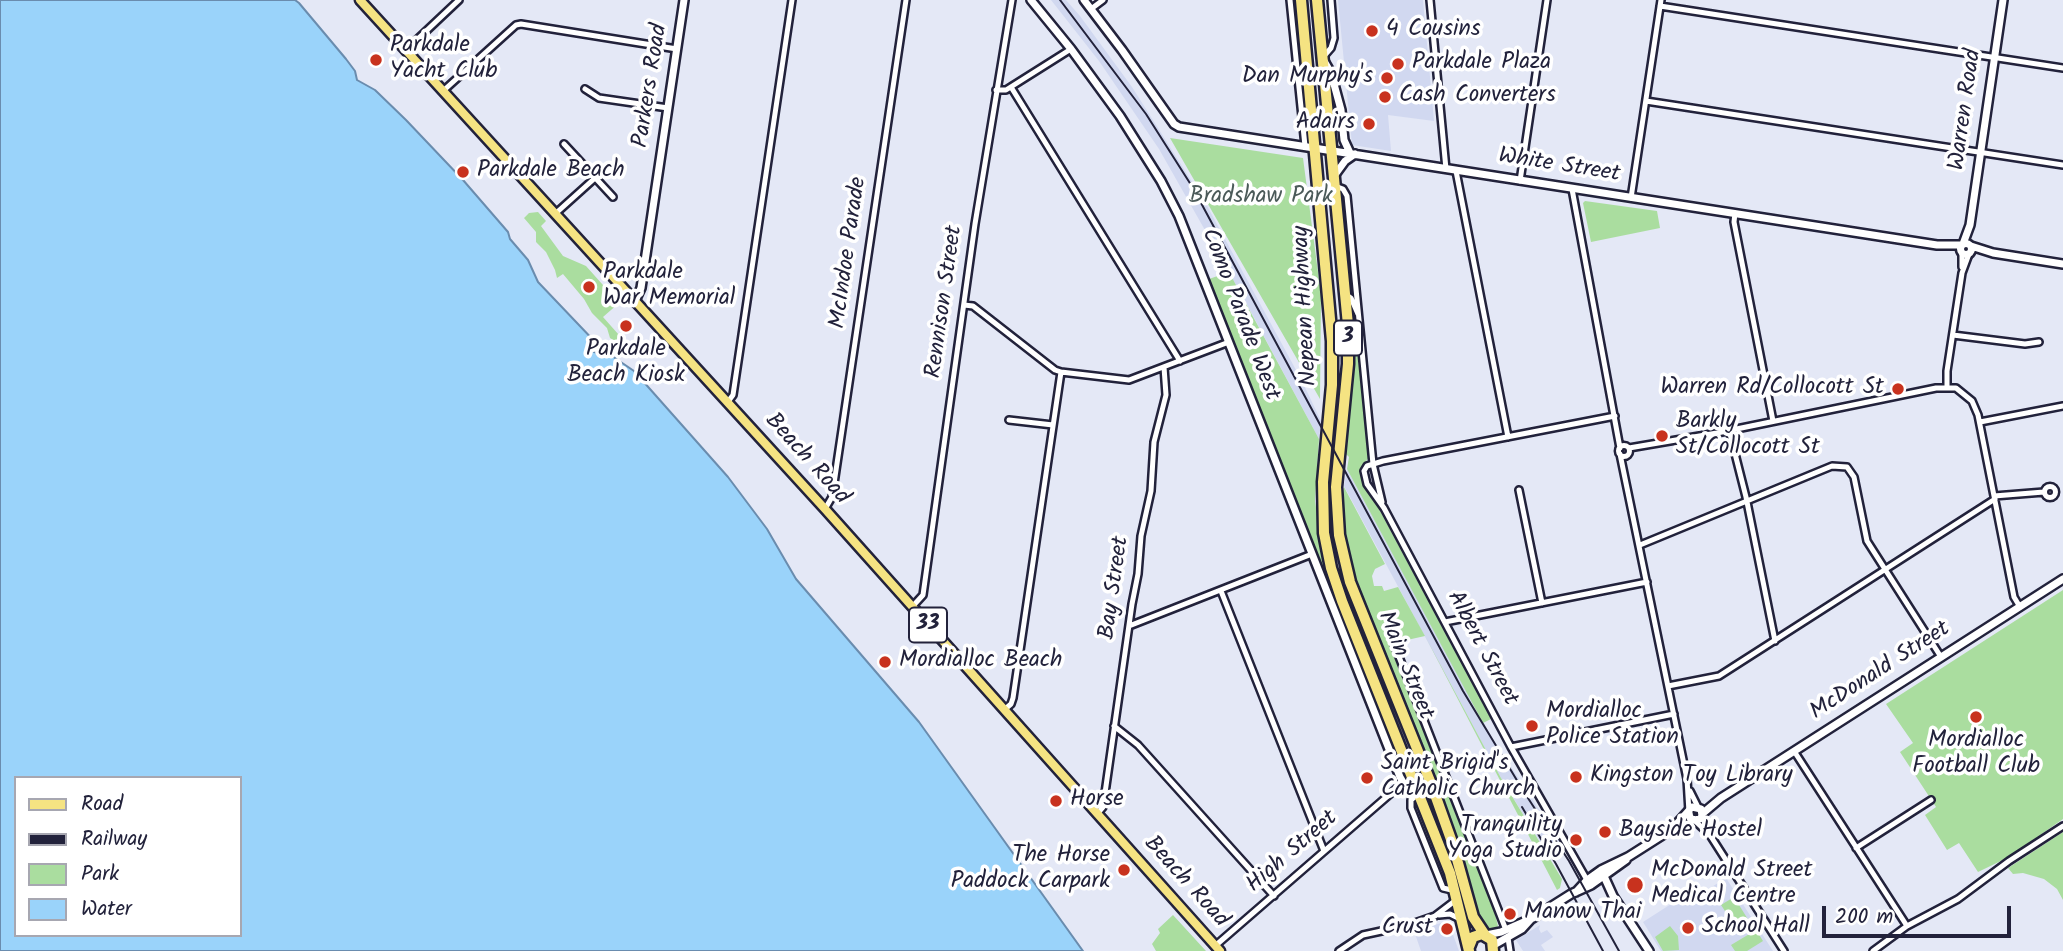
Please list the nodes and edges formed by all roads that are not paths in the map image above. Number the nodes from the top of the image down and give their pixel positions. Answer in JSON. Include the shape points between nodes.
{"nodes":[{"id":1,"x":360,"y":0,"type":"edge"},
{"id":2,"x":460,"y":0,"type":"edge"},
{"id":3,"x":684,"y":0,"type":"edge"},
{"id":4,"x":792,"y":0,"type":"edge"},
{"id":5,"x":906,"y":0,"type":"edge"},
{"id":6,"x":1012,"y":0,"type":"edge"},
{"id":7,"x":1031,"y":0,"type":"edge"},
{"id":8,"x":1084,"y":0,"type":"edge"},
{"id":9,"x":1103,"y":0,"type":"edge"},
{"id":10,"x":1290,"y":0,"type":"edge"},
{"id":11,"x":1301,"y":0,"type":"edge"},
{"id":12,"x":1317,"y":0,"type":"edge"},
{"id":13,"x":1331,"y":0,"type":"edge"},
{"id":14,"x":1430,"y":0,"type":"edge"},
{"id":15,"x":1547,"y":0,"type":"edge"},
{"id":16,"x":2003,"y":0,"type":"edge"},
{"id":17,"x":1661,"y":3,"type":"edge"},
{"id":18,"x":1091,"y":9,"type":"junction"},
{"id":19,"x":677,"y":49,"type":"junction"},
{"id":20,"x":1071,"y":49,"type":"junction"},
{"id":21,"x":406,"y":50,"type":"junction"},
{"id":22,"x":1994,"y":57,"type":"junction"},
{"id":23,"x":1322,"y":58,"type":"junction"},
{"id":24,"x":2063,"y":68,"type":"edge"},
{"id":25,"x":1011,"y":87,"type":"junction"},
{"id":26,"x":585,"y":89,"type":"dead end"},
{"id":27,"x":996,"y":90,"type":"junction"},
{"id":28,"x":443,"y":91,"type":"junction"},
{"id":29,"x":1326,"y":96,"type":"junction"},
{"id":30,"x":1311,"y":97,"type":"junction"},
{"id":31,"x":1646,"y":101,"type":"junction"},
{"id":32,"x":668,"y":108,"type":"junction"},
{"id":33,"x":564,"y":144,"type":"dead end"},
{"id":34,"x":1310,"y":147,"type":"junction"},
{"id":35,"x":1332,"y":150,"type":"junction"},
{"id":36,"x":1981,"y":152,"type":"junction"},
{"id":37,"x":1352,"y":154,"type":"junction"},
{"id":38,"x":2063,"y":165,"type":"edge"},
{"id":39,"x":1446,"y":169,"type":"junction"},
{"id":40,"x":1456,"y":171,"type":"junction"},
{"id":41,"x":595,"y":178,"type":"junction"},
{"id":42,"x":1335,"y":181,"type":"junction"},
{"id":43,"x":1520,"y":181,"type":"junction"},
{"id":44,"x":1572,"y":188,"type":"junction"},
{"id":45,"x":613,"y":197,"type":"dead end"},
{"id":46,"x":1631,"y":198,"type":"junction"},
{"id":47,"x":1735,"y":213,"type":"junction"},
{"id":48,"x":555,"y":214,"type":"junction"},
{"id":49,"x":1966,"y":249,"type":"junction"},
{"id":50,"x":2063,"y":264,"type":"edge"},
{"id":51,"x":1345,"y":294,"type":"junction"},
{"id":52,"x":635,"y":301,"type":"junction"},
{"id":53,"x":964,"y":305,"type":"junction"},
{"id":54,"x":1359,"y":316,"type":"junction"},
{"id":55,"x":1953,"y":335,"type":"junction"},
{"id":56,"x":1229,"y":342,"type":"junction"},
{"id":57,"x":2039,"y":342,"type":"dead end"},
{"id":58,"x":1180,"y":361,"type":"junction"},
{"id":59,"x":1164,"y":367,"type":"junction"},
{"id":60,"x":1061,"y":372,"type":"junction"},
{"id":61,"x":1947,"y":386,"type":"junction"},
{"id":62,"x":727,"y":402,"type":"junction"},
{"id":63,"x":2063,"y":406,"type":"edge"},
{"id":64,"x":1615,"y":416,"type":"junction"},
{"id":65,"x":1009,"y":419,"type":"dead end"},
{"id":66,"x":1773,"y":421,"type":"junction"},
{"id":67,"x":1980,"y":422,"type":"junction"},
{"id":68,"x":1053,"y":425,"type":"junction"},
{"id":69,"x":1729,"y":430,"type":"junction"},
{"id":70,"x":1508,"y":437,"type":"junction"},
{"id":71,"x":1625,"y":450,"type":"junction"},
{"id":72,"x":1373,"y":464,"type":"junction"},
{"id":73,"x":1519,"y":490,"type":"dead end"},
{"id":74,"x":2044,"y":492,"type":"dead end"},
{"id":75,"x":1995,"y":498,"type":"junction"},
{"id":76,"x":1747,"y":501,"type":"junction"},
{"id":77,"x":1384,"y":508,"type":"junction"},
{"id":78,"x":825,"y":509,"type":"junction"},
{"id":79,"x":1640,"y":545,"type":"junction"},
{"id":80,"x":1312,"y":554,"type":"junction"},
{"id":81,"x":1331,"y":568,"type":"joint"},
{"id":82,"x":1346,"y":568,"type":"joint"},
{"id":83,"x":1885,"y":570,"type":"junction"},
{"id":84,"x":2063,"y":579,"type":"edge"},
{"id":85,"x":1647,"y":582,"type":"junction"},
{"id":86,"x":1221,"y":590,"type":"junction"},
{"id":87,"x":1542,"y":603,"type":"junction"},
{"id":88,"x":912,"y":607,"type":"junction"},
{"id":89,"x":2020,"y":607,"type":"junction"},
{"id":90,"x":1445,"y":622,"type":"junction"},
{"id":91,"x":1129,"y":626,"type":"junction"},
{"id":92,"x":1775,"y":641,"type":"junction"},
{"id":93,"x":1394,"y":644,"type":"dead end"},
{"id":94,"x":1941,"y":657,"type":"junction"},
{"id":95,"x":1380,"y":660,"type":"junction"},
{"id":96,"x":1367,"y":666,"type":"junction"},
{"id":97,"x":1668,"y":686,"type":"junction"},
{"id":98,"x":1004,"y":710,"type":"junction"},
{"id":99,"x":1674,"y":714,"type":"junction"},
{"id":100,"x":1114,"y":726,"type":"junction"},
{"id":101,"x":1511,"y":747,"type":"junction"},
{"id":102,"x":1794,"y":751,"type":"junction"},
{"id":103,"x":1425,"y":771,"type":"junction"},
{"id":104,"x":1405,"y":781,"type":"junction"},
{"id":105,"x":1689,"y":788,"type":"junction"},
{"id":106,"x":1931,"y":800,"type":"dead end"},
{"id":107,"x":1700,"y":811,"type":"junction"},
{"id":108,"x":1097,"y":814,"type":"junction"},
{"id":109,"x":1691,"y":816,"type":"junction"},
{"id":110,"x":2063,"y":826,"type":"edge"},
{"id":111,"x":1710,"y":835,"type":"junction"},
{"id":112,"x":1856,"y":848,"type":"junction"},
{"id":113,"x":1324,"y":851,"type":"junction"},
{"id":114,"x":1600,"y":875,"type":"junction"},
{"id":115,"x":1587,"y":880,"type":"junction"},
{"id":116,"x":1576,"y":892,"type":"junction"},
{"id":117,"x":1456,"y":894,"type":"junction"},
{"id":118,"x":1273,"y":896,"type":"junction"},
{"id":119,"x":1435,"y":916,"type":"junction"},
{"id":120,"x":1462,"y":920,"type":"junction"},
{"id":121,"x":1907,"y":926,"type":"junction"},
{"id":122,"x":1507,"y":934,"type":"junction"},
{"id":123,"x":1486,"y":935,"type":"junction"},
{"id":124,"x":1494,"y":948,"type":"edge"},
{"id":125,"x":1217,"y":949,"type":"edge"},
{"id":126,"x":1339,"y":951,"type":"edge"},
{"id":127,"x":1469,"y":951,"type":"edge"},
{"id":128,"x":1510,"y":951,"type":"edge"},
{"id":129,"x":1649,"y":951,"type":"edge"},
{"id":130,"x":1784,"y":951,"type":"edge"},
{"id":131,"x":1873,"y":951,"type":"edge"}],
"edges":[{"from":1,"to":21,"type":"main road","name":"Beach Road","number":"33"},
{"from":2,"to":21,"type":"street"},
{"from":3,"to":19,"type":"street","name":"Parkers Road"},
{"from":4,"to":62,"type":"street","via":[[733,395]]},
{"from":5,"to":78,"type":"street","name":"McIndoe Parade","via":[[832,497]]},
{"from":6,"to":27,"type":"street","name":"Rennison Street"},
{"from":7,"to":20,"type":"street","name":"Como Parade West"},
{"from":8,"to":18,"type":"street"},
{"from":9,"to":18,"type":"street"},
{"from":10,"to":34,"type":"street"},
{"from":11,"to":30,"type":"highway","name":"Nepean Highway","number":"3"},
{"from":12,"to":23,"type":"highway","name":"Nepean Highway","number":"3"},
{"from":13,"to":23,"type":"street","via":[[1335,38]]},
{"from":14,"to":39,"type":"street"},
{"from":15,"to":43,"type":"street"},
{"from":16,"to":22,"type":"street","name":"Warren Road"},
{"from":17,"to":22,"type":"street"},
{"from":17,"to":31,"type":"street"},
{"from":18,"to":34,"type":"street","name":"White Street","via":[[1180,127]]},
{"from":19,"to":28,"type":"street","via":[[521,24]]},
{"from":19,"to":32,"type":"street","name":"Parkers Road"},
{"from":20,"to":25,"type":"street"},
{"from":20,"to":56,"type":"street","name":"Como Parade West","via":[[1161,181]]},
{"from":21,"to":28,"type":"main road","name":"Beach Road","number":"33"},
{"from":22,"to":24,"type":"street"},
{"from":22,"to":36,"type":"street","name":"Warren Road"},
{"from":23,"to":29,"type":"highway","name":"Nepean Highway","number":"3"},
{"from":23,"to":37,"type":"street","via":[[1341,110],[1343,140]]},
{"from":25,"to":27,"type":"street"},
{"from":25,"to":58,"type":"street"},
{"from":26,"to":32,"type":"street","via":[[599,98]]},
{"from":27,"to":53,"type":"street","name":"Rennison Street"},
{"from":28,"to":48,"type":"main road","name":"Beach Road","number":"33"},
{"from":29,"to":30,"type":"highway"},
{"from":29,"to":35,"type":"highway","name":"Nepean Highway","number":"3"},
{"from":30,"to":34,"type":"highway","name":"Nepean Highway","number":"3"},
{"from":31,"to":36,"type":"street"},
{"from":31,"to":46,"type":"street"},
{"from":32,"to":52,"type":"street","name":"Parkers Road","via":[[641,288]]},
{"from":33,"to":41,"type":"street"},
{"from":34,"to":35,"type":"street","name":"White Street"},
{"from":34,"to":81,"type":"highway","name":"Nepean Highway","number":"3","via":[[1332,341],[1323,491]]},
{"from":35,"to":37,"type":"street","name":"White Street"},
{"from":35,"to":42,"type":"highway","name":"Nepean Highway","number":"3"},
{"from":36,"to":38,"type":"street"},
{"from":36,"to":49,"type":"street","name":"Warren Road"},
{"from":37,"to":39,"type":"street","name":"White Street"},
{"from":37,"to":42,"type":"street"},
{"from":39,"to":40,"type":"street","name":"White Street"},
{"from":40,"to":43,"type":"street","name":"White Street"},
{"from":40,"to":70,"type":"street"},
{"from":41,"to":45,"type":"street"},
{"from":41,"to":48,"type":"street"},
{"from":42,"to":51,"type":"highway","name":"Nepean Highway","number":"3"},
{"from":42,"to":54,"type":"street","via":[[1347,196]]},
{"from":43,"to":44,"type":"street","name":"White Street"},
{"from":44,"to":46,"type":"street","name":"White Street"},
{"from":44,"to":64,"type":"street"},
{"from":46,"to":47,"type":"street","name":"White Street"},
{"from":47,"to":49,"type":"street","name":"White Street"},
{"from":47,"to":66,"type":"street"},
{"from":48,"to":52,"type":"main road","name":"Beach Road","number":"33"},
{"from":49,"to":50,"type":"street","name":"White Street"},
{"from":49,"to":55,"type":"street","name":"Warren Road"},
{"from":51,"to":54,"type":"street"},
{"from":51,"to":82,"type":"highway","name":"Nepean Highway","number":"3","via":[[1348,364],[1336,494]]},
{"from":52,"to":62,"type":"main road","name":"Beach Road","number":"33"},
{"from":53,"to":60,"type":"street","via":[[976,308]]},
{"from":53,"to":88,"type":"street","name":"Rennison Street","via":[[922,595]]},
{"from":54,"to":72,"type":"street"},
{"from":55,"to":57,"type":"street"},
{"from":55,"to":61,"type":"street","name":"Warren Road"},
{"from":56,"to":58,"type":"street"},
{"from":56,"to":80,"type":"street","name":"Como Parade West"},
{"from":58,"to":59,"type":"street"},
{"from":59,"to":60,"type":"street","via":[[1125,380]]},
{"from":59,"to":91,"type":"street","name":"Bay Street","via":[[1166,392],[1154,442],[1151,491]]},
{"from":60,"to":68,"type":"street"},
{"from":61,"to":66,"type":"street"},
{"from":61,"to":67,"type":"street","via":[[1966,395]]},
{"from":62,"to":78,"type":"main road","name":"Beach Road","number":"33"},
{"from":63,"to":67,"type":"street"},
{"from":64,"to":70,"type":"street"},
{"from":64,"to":71,"type":"street"},
{"from":65,"to":68,"type":"street"},
{"from":66,"to":69,"type":"street"},
{"from":67,"to":75,"type":"street"},
{"from":68,"to":98,"type":"street","via":[[1013,698]]},
{"from":69,"to":71,"type":"street"},
{"from":69,"to":76,"type":"street"},
{"from":70,"to":72,"type":"street"},
{"from":71,"to":79,"type":"street"},
{"from":72,"to":77,"type":"street","name":"Albert Street"},
{"from":72,"to":77,"type":"street","name":"Albert Street","via":[[1365,467],[1364,476]]},
{"from":73,"to":87,"type":"street"},
{"from":74,"to":75,"type":"street"},
{"from":75,"to":83,"type":"street"},
{"from":75,"to":89,"type":"street","via":[[2014,597]]},
{"from":76,"to":79,"type":"street"},
{"from":76,"to":83,"type":"street","via":[[1832,466],[1847,467],[1853,474],[1867,541]]},
{"from":76,"to":92,"type":"street"},
{"from":77,"to":90,"type":"street","name":"Albert Street"},
{"from":78,"to":88,"type":"main road","name":"Beach Road","number":"33"},
{"from":79,"to":85,"type":"street"},
{"from":80,"to":86,"type":"street"},
{"from":80,"to":104,"type":"street","name":"Main Street"},
{"from":81,"to":96,"type":"highway","name":"Main Street","number":"3"},
{"from":82,"to":95,"type":"highway","name":"Main Street","number":"3"},
{"from":83,"to":92,"type":"street"},
{"from":83,"to":94,"type":"street"},
{"from":84,"to":89,"type":"street","name":"McDonald Street"},
{"from":85,"to":87,"type":"street"},
{"from":85,"to":97,"type":"street"},
{"from":86,"to":91,"type":"street"},
{"from":86,"to":113,"type":"street"},
{"from":87,"to":90,"type":"street"},
{"from":88,"to":98,"type":"main road","name":"Beach Road","number":"33"},
{"from":89,"to":94,"type":"street","name":"McDonald Street"},
{"from":90,"to":101,"type":"street","name":"Albert Street"},
{"from":91,"to":100,"type":"street","name":"Bay Street"},
{"from":92,"to":97,"type":"street","via":[[1719,676]]},
{"from":93,"to":122,"type":"street","name":"Main Street"},
{"from":94,"to":102,"type":"street","name":"McDonald Street"},
{"from":95,"to":96,"type":"highway"},
{"from":95,"to":103,"type":"highway","name":"Main Street","number":"3"},
{"from":96,"to":104,"type":"highway","name":"Main Street","number":"3"},
{"from":97,"to":99,"type":"street"},
{"from":98,"to":108,"type":"main road","name":"Beach Road","number":"33"},
{"from":99,"to":101,"type":"street"},
{"from":99,"to":105,"type":"street"},
{"from":100,"to":108,"type":"street","name":"Bay Street","via":[[1102,807]]},
{"from":100,"to":118,"type":"street","via":[[1138,745]]},
{"from":101,"to":115,"type":"street","name":"Albert Street"},
{"from":102,"to":107,"type":"street","name":"McDonald Street"},
{"from":102,"to":112,"type":"street"},
{"from":103,"to":104,"type":"highway"},
{"from":103,"to":123,"type":"highway","name":"Main Street","number":"3","via":[[1473,917]]},
{"from":104,"to":113,"type":"street","name":"High Street"},
{"from":104,"to":117,"type":"highway","name":"Main Street","number":"3","via":[[1419,793]]},
{"from":105,"to":107,"type":"street"},
{"from":105,"to":109,"type":"street"},
{"from":106,"to":112,"type":"street"},
{"from":107,"to":109,"type":"street","via":[[1700,819]]},
{"from":107,"to":109,"type":"street","via":[[1692,807]]},
{"from":107,"to":111,"type":"street"},
{"from":108,"to":125,"type":"main road","name":"Beach Road","number":"33"},
{"from":109,"to":111,"type":"street"},
{"from":109,"to":114,"type":"street"},
{"from":110,"to":121,"type":"street","via":[[1958,900]]},
{"from":111,"to":130,"type":"street"},
{"from":112,"to":121,"type":"street"},
{"from":113,"to":118,"type":"street","name":"High Street"},
{"from":114,"to":115,"type":"street"},
{"from":114,"to":116,"type":"street"},
{"from":114,"to":129,"type":"street"},
{"from":115,"to":116,"type":"street"},
{"from":116,"to":122,"type":"street"},
{"from":117,"to":119,"type":"street","via":[[1452,904]]},
{"from":117,"to":120,"type":"highway","name":"Main Street","number":"3"},
{"from":118,"to":125,"type":"street","name":"High Street"},
{"from":119,"to":120,"type":"street","via":[[1450,914]]},
{"from":119,"to":126,"type":"street","via":[[1363,934]]},
{"from":120,"to":127,"type":"highway","name":"Main Street","number":"3"},
{"from":121,"to":131,"type":"street"},
{"from":122,"to":123,"type":"street"},
{"from":122,"to":124,"type":"street"},
{"from":122,"to":128,"type":"street","name":"Main Street"},
{"from":123,"to":124,"type":"highway","number":"3"},
{"from":123,"to":127,"type":"highway","number":"3","via":[[1473,937]]}]}
